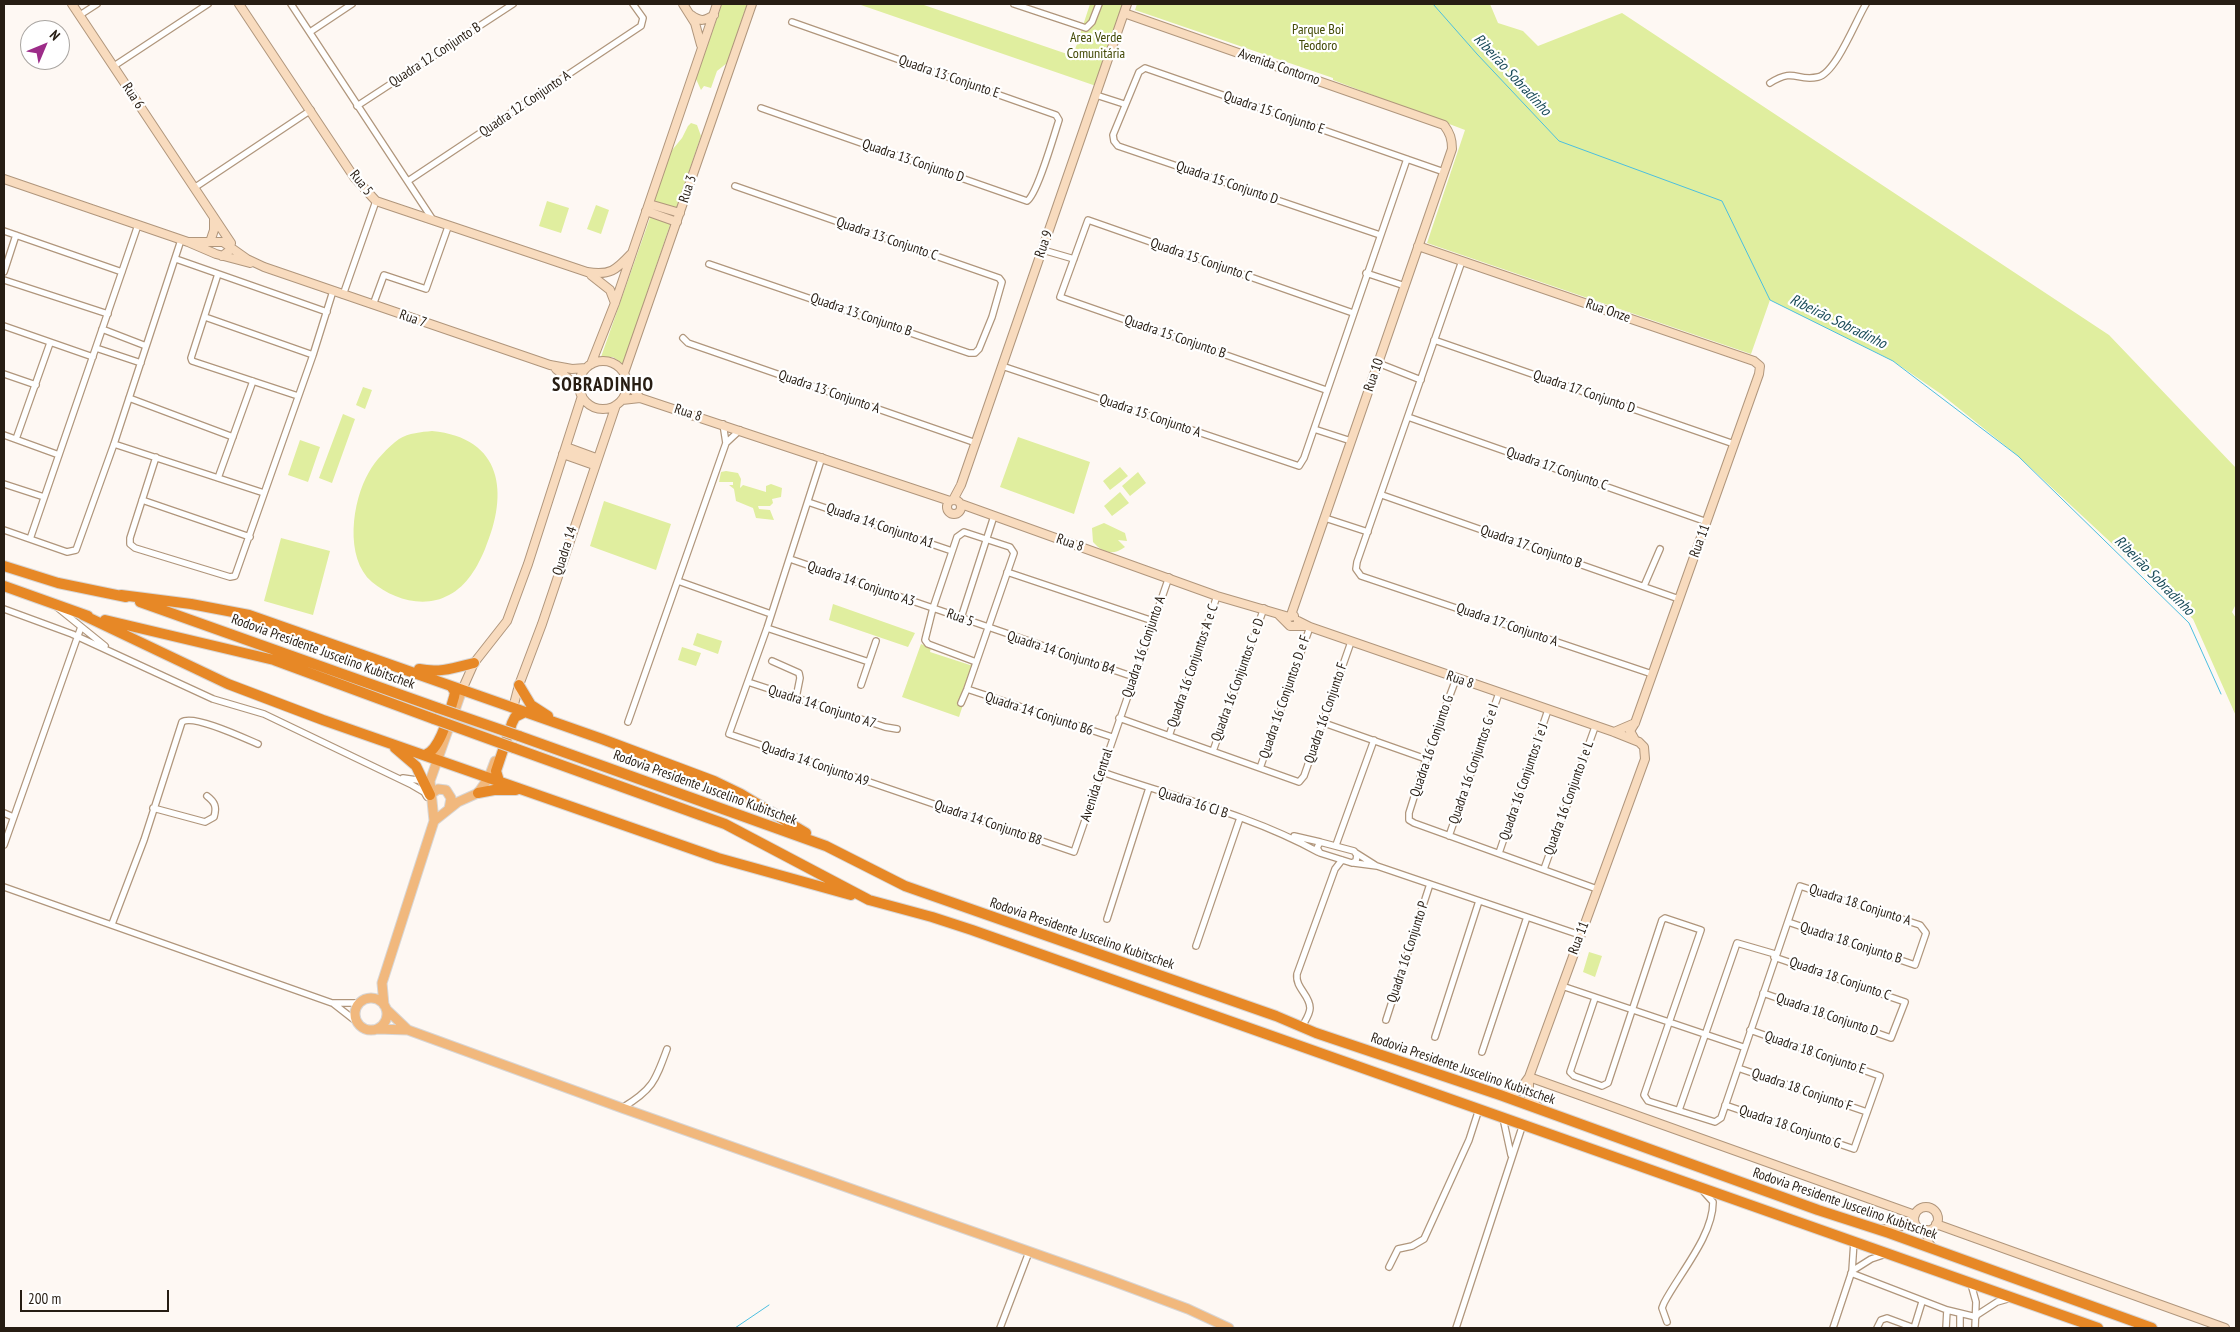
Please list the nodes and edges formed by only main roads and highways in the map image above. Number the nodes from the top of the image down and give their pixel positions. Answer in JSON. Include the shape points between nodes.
{"nodes":[{"id":1,"x":4,"y":566,"type":"edge"},
{"id":2,"x":4,"y":586,"type":"edge"},
{"id":3,"x":121,"y":595,"type":"junction"},
{"id":4,"x":83,"y":615,"type":"junction"},
{"id":5,"x":376,"y":658,"type":"junction"},
{"id":6,"x":474,"y":664,"type":"road end"},
{"id":7,"x":519,"y":685,"type":"road end"},
{"id":8,"x":451,"y":686,"type":"junction"},
{"id":9,"x":462,"y":690,"type":"junction"},
{"id":10,"x":513,"y":708,"type":"junction"},
{"id":11,"x":525,"y":712,"type":"junction"},
{"id":12,"x":379,"y":739,"type":"junction"},
{"id":13,"x":602,"y":739,"type":"junction"},
{"id":14,"x":424,"y":755,"type":"junction"},
{"id":15,"x":438,"y":759,"type":"junction"},
{"id":16,"x":490,"y":775,"type":"junction"},
{"id":17,"x":428,"y":781,"type":"junction"},
{"id":18,"x":528,"y":791,"type":"junction"},
{"id":19,"x":478,"y":793,"type":"junction"},
{"id":20,"x":430,"y":795,"type":"junction"},
{"id":21,"x":449,"y":809,"type":"junction"},
{"id":22,"x":434,"y":821,"type":"junction"},
{"id":23,"x":826,"y":846,"type":"junction"},
{"id":24,"x":869,"y":900,"type":"junction"},
{"id":25,"x":382,"y":983,"type":"junction"},
{"id":26,"x":364,"y":1001,"type":"junction"},
{"id":27,"x":385,"y":1007,"type":"junction"},
{"id":28,"x":1276,"y":1016,"type":"junction"},
{"id":29,"x":377,"y":1029,"type":"junction"},
{"id":30,"x":408,"y":1030,"type":"junction"},
{"id":31,"x":1316,"y":1033,"type":"junction"},
{"id":32,"x":1268,"y":1034,"type":"junction"},
{"id":33,"x":1300,"y":1046,"type":"junction"},
{"id":34,"x":1229,"y":1328,"type":"edge"},
{"id":35,"x":2095,"y":1328,"type":"edge"},
{"id":36,"x":2149,"y":1328,"type":"edge"}],
"edges":[{"from":1,"to":3,"type":"highway","name":"Rodovia Presidente Juscelino Kubitschek","via":[[58,583]]},
{"from":2,"to":4,"type":"highway","name":"Rodovia Presidente Juscelino Kubitschek"},
{"from":3,"to":5,"type":"highway","via":[[225,610]]},
{"from":3,"to":23,"type":"highway","name":"Rodovia Presidente Juscelino Kubitschek","bridge":true},
{"from":4,"to":12,"type":"highway","via":[[228,684]]},
{"from":4,"to":24,"type":"highway","name":"Rodovia Presidente Juscelino Kubitschek","bridge":true,"via":[[274,660],[725,824]]},
{"from":5,"to":6,"type":"highway","via":[[432,672]]},
{"from":5,"to":8,"type":"highway"},
{"from":7,"to":13,"type":"highway","via":[[531,705],[546,715]]},
{"from":8,"to":9,"type":"highway"},
{"from":8,"to":14,"type":"highway","via":[[454,697],[441,734],[433,750]]},
{"from":9,"to":10,"type":"highway"},
{"from":9,"to":15,"type":"main road"},
{"from":10,"to":11,"type":"highway"},
{"from":10,"to":16,"type":"main road"},
{"from":11,"to":13,"type":"highway"},
{"from":11,"to":16,"type":"highway","via":[[514,719],[496,770]]},
{"from":12,"to":14,"type":"highway"},
{"from":12,"to":17,"type":"highway","via":[[410,759]]},
{"from":13,"to":23,"type":"highway","via":[[714,781]]},
{"from":14,"to":15,"type":"highway"},
{"from":15,"to":16,"type":"highway"},
{"from":15,"to":17,"type":"main road"},
{"from":16,"to":18,"type":"highway"},
{"from":16,"to":19,"type":"main road"},
{"from":17,"to":20,"type":"highway"},
{"from":18,"to":19,"type":"highway"},
{"from":18,"to":24,"type":"highway","via":[[718,858]]},
{"from":19,"to":21,"type":"main road"},
{"from":20,"to":21,"type":"main road","via":[[438,789],[446,790],[451,798]]},
{"from":20,"to":22,"type":"main road"},
{"from":21,"to":22,"type":"main road"},
{"from":22,"to":25,"type":"main road"},
{"from":23,"to":28,"type":"highway","name":"Rodovia Presidente Juscelino Kubitschek","via":[[905,886]]},
{"from":24,"to":32,"type":"highway","name":"Rodovia Presidente Juscelino Kubitschek","via":[[932,916]]},
{"from":25,"to":26,"type":"main road"},
{"from":25,"to":27,"type":"main road"},
{"from":26,"to":27,"type":"main road","via":[[377,1000]]},
{"from":26,"to":29,"type":"main road","via":[[356,1010],[357,1022],[366,1030]]},
{"from":27,"to":29,"type":"main road","via":[[386,1021]]},
{"from":27,"to":30,"type":"main road"},
{"from":28,"to":31,"type":"highway","name":"Rodovia Presidente Juscelino Kubitschek"},
{"from":28,"to":32,"type":"highway","via":[[1279,1030]]},
{"from":29,"to":30,"type":"main road"},
{"from":30,"to":34,"type":"main road","via":[[1188,1309]]},
{"from":31,"to":33,"type":"highway","via":[[1300,1030],[1295,1033]]},
{"from":31,"to":36,"type":"highway","name":"Rodovia Presidente Juscelino Kubitschek","via":[[1500,1095]]},
{"from":32,"to":33,"type":"highway","name":"Rodovia Presidente Juscelino Kubitschek"},
{"from":33,"to":35,"type":"highway","name":"Rodovia Presidente Juscelino Kubitschek"}]}
